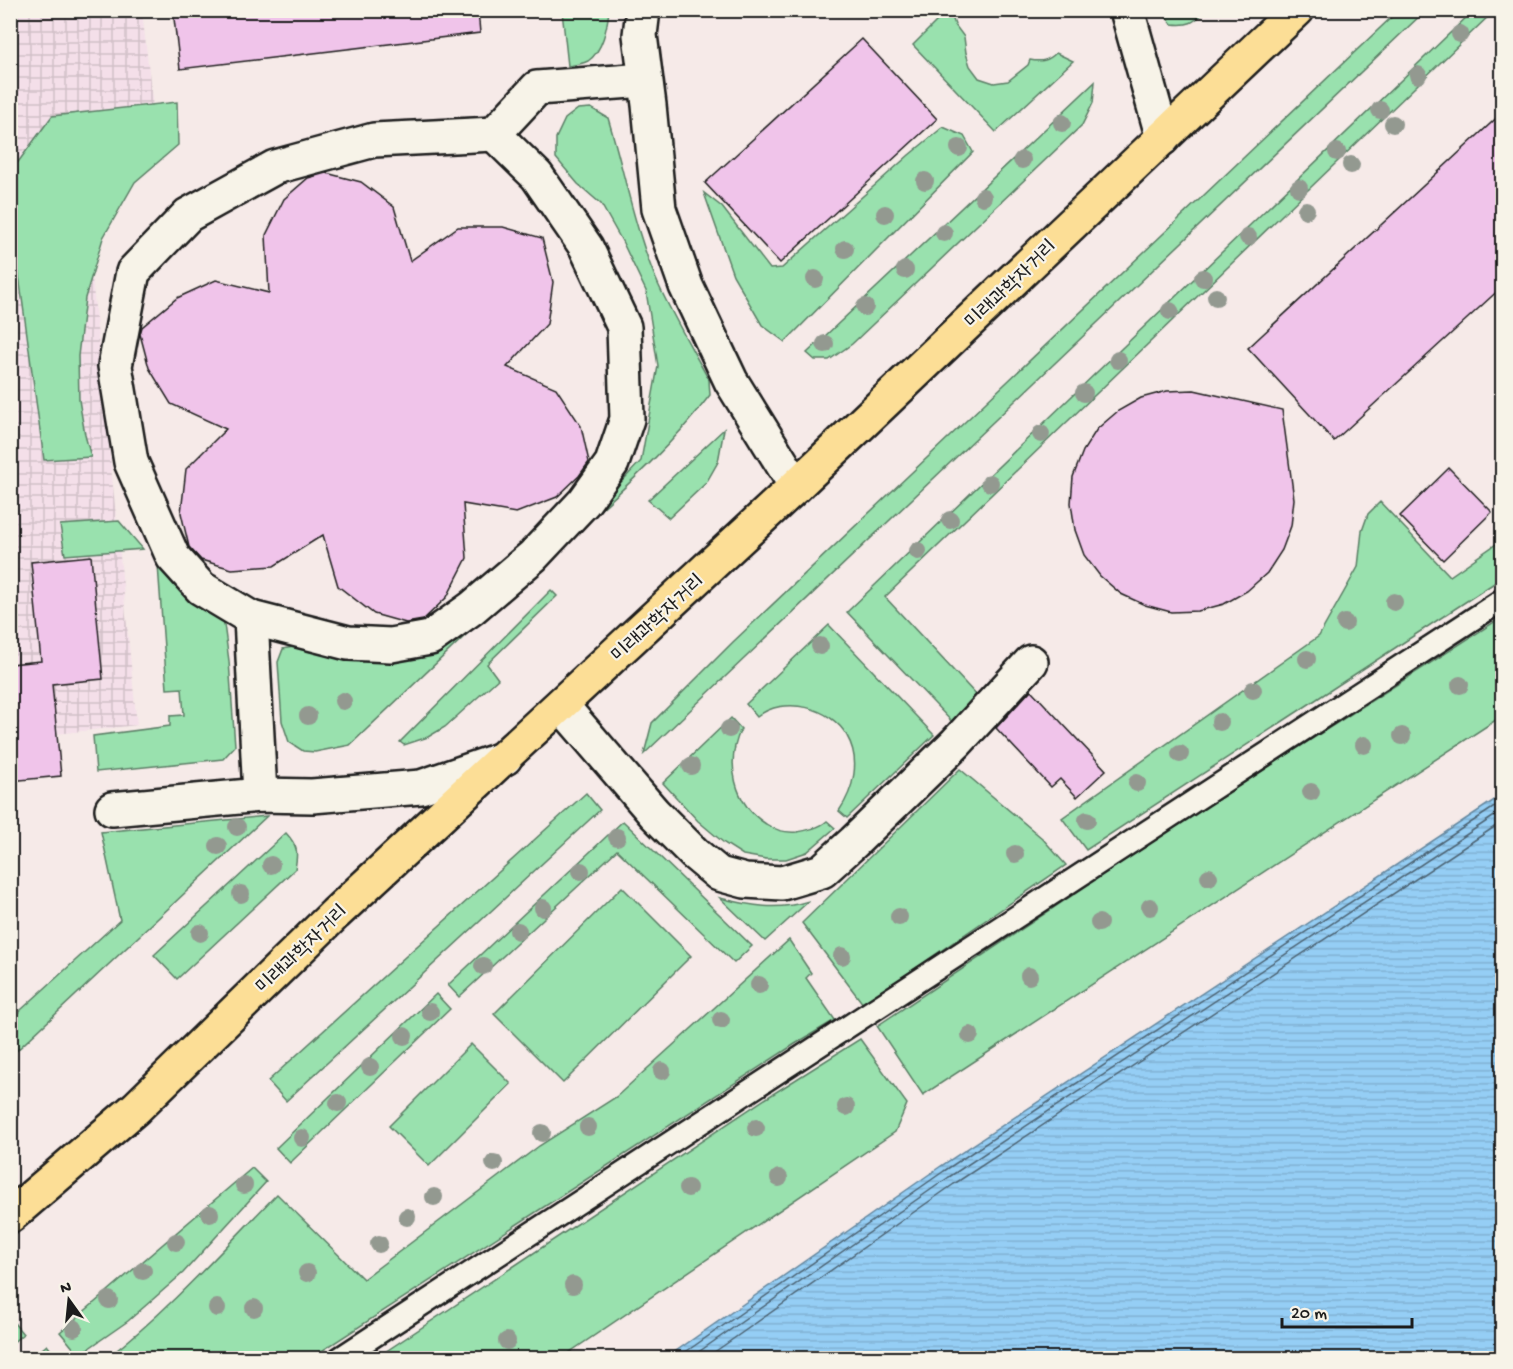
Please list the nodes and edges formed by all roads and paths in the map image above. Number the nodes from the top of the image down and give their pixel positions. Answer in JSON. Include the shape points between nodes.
{"nodes":[{"id":1,"x":643,"y":10,"type":"edge"},
{"id":2,"x":1127,"y":10,"type":"edge"},
{"id":3,"x":1297,"y":10,"type":"edge"},
{"id":4,"x":645,"y":80,"type":"junction"},
{"id":5,"x":494,"y":134,"type":"junction"},
{"id":6,"x":1163,"y":138,"type":"junction"},
{"id":7,"x":796,"y":486,"type":"junction"},
{"id":8,"x":1503,"y":600,"type":"edge"},
{"id":9,"x":251,"y":618,"type":"junction"},
{"id":10,"x":1031,"y":662,"type":"dead end"},
{"id":11,"x":561,"y":705,"type":"junction"},
{"id":12,"x":505,"y":758,"type":"junction"},
{"id":13,"x":260,"y":795,"type":"junction"},
{"id":14,"x":112,"y":809,"type":"dead end"},
{"id":15,"x":10,"y":1216,"type":"edge"},
{"id":16,"x":340,"y":1359,"type":"edge"}],
"edges":[{"from":1,"to":4,"type":"street","via":[[640,35]]},
{"from":2,"to":6,"type":"street"},
{"from":3,"to":6,"type":"main road","name":"미래과학자거리"},
{"from":4,"to":5,"type":"street","via":[[537,88]]},
{"from":4,"to":7,"type":"street","via":[[659,209],[686,286],[731,381]]},
{"from":5,"to":9,"type":"street","via":[[374,140],[275,166],[188,215],[133,272],[115,366],[131,462],[173,558],[201,588]]},
{"from":5,"to":9,"type":"street","via":[[537,176],[586,247],[624,327],[627,419],[612,463],[584,502],[533,556],[430,638],[391,645],[348,643]]},
{"from":6,"to":7,"type":"main road","name":"미래과학자거리"},
{"from":7,"to":11,"type":"main road","name":"미래과학자거리"},
{"from":8,"to":16,"type":"lane"},
{"from":9,"to":13,"type":"street"},
{"from":10,"to":11,"type":"street","via":[[957,743],[830,864],[822,871],[782,883],[745,881],[719,874],[654,813]]},
{"from":11,"to":12,"type":"main road","name":"미래과학자거리"},
{"from":12,"to":13,"type":"street","via":[[420,787],[312,796]]},
{"from":12,"to":15,"type":"main road","name":"미래과학자거리","via":[[335,914],[136,1108]]},
{"from":13,"to":14,"type":"street"}]}
